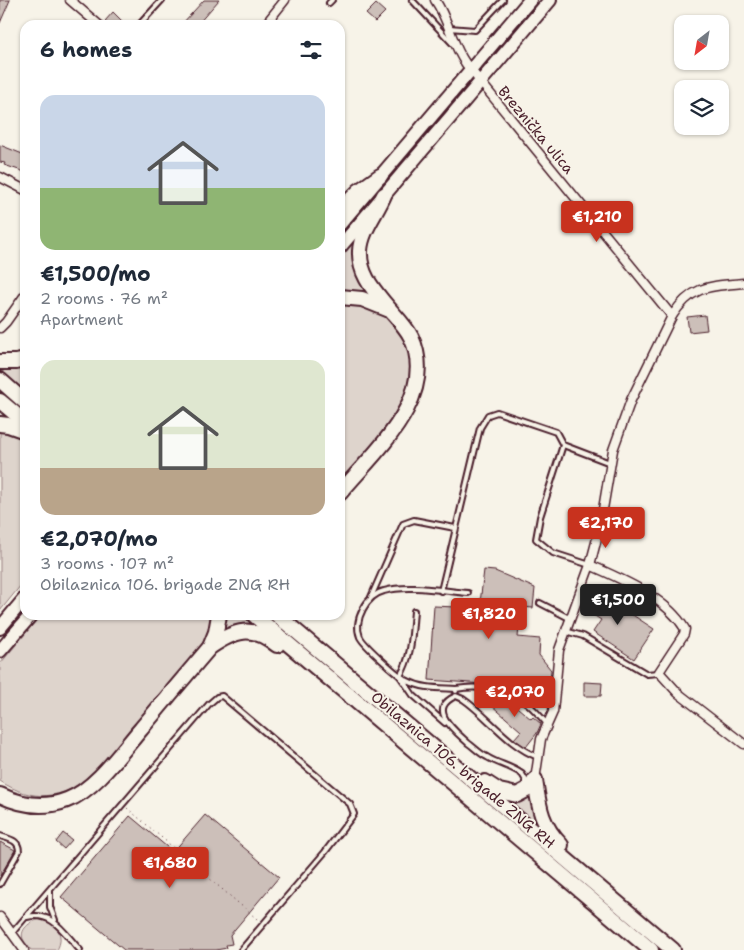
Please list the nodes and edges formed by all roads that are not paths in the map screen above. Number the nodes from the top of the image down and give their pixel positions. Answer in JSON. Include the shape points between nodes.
{"nodes":[{"id":1,"x":70,"y":0,"type":"edge"},
{"id":2,"x":162,"y":0,"type":"edge"},
{"id":3,"x":284,"y":0,"type":"edge"},
{"id":4,"x":412,"y":0,"type":"edge"},
{"id":5,"x":435,"y":0,"type":"edge"},
{"id":6,"x":503,"y":0,"type":"edge"},
{"id":7,"x":530,"y":0,"type":"edge"},
{"id":8,"x":550,"y":0,"type":"edge"},
{"id":9,"x":93,"y":20,"type":"edge"},
{"id":10,"x":144,"y":20,"type":"edge"},
{"id":11,"x":268,"y":20,"type":"edge"},
{"id":12,"x":449,"y":28,"type":"junction"},
{"id":13,"x":456,"y":46,"type":"junction"},
{"id":14,"x":470,"y":70,"type":"junction"},
{"id":15,"x":479,"y":82,"type":"junction"},
{"id":16,"x":380,"y":176,"type":"junction"},
{"id":17,"x":0,"y":177,"type":"edge"},
{"id":18,"x":20,"y":187,"type":"edge"},
{"id":19,"x":384,"y":195,"type":"junction"},
{"id":20,"x":345,"y":205,"type":"edge"},
{"id":21,"x":345,"y":218,"type":"edge"},
{"id":22,"x":345,"y":241,"type":"edge"},
{"id":23,"x":744,"y":283,"type":"edge"},
{"id":24,"x":345,"y":297,"type":"edge"},
{"id":25,"x":20,"y":302,"type":"edge"},
{"id":26,"x":390,"y":310,"type":"junction"},
{"id":27,"x":672,"y":316,"type":"junction"},
{"id":28,"x":0,"y":328,"type":"edge"},
{"id":29,"x":20,"y":361,"type":"edge"},
{"id":30,"x":0,"y":362,"type":"edge"},
{"id":31,"x":0,"y":380,"type":"edge"},
{"id":32,"x":20,"y":398,"type":"edge"},
{"id":33,"x":0,"y":400,"type":"edge"},
{"id":34,"x":20,"y":418,"type":"edge"},
{"id":35,"x":0,"y":424,"type":"edge"},
{"id":36,"x":20,"y":429,"type":"edge"},
{"id":37,"x":563,"y":445,"type":"junction"},
{"id":38,"x":610,"y":463,"type":"junction"},
{"id":39,"x":345,"y":487,"type":"edge"},
{"id":40,"x":455,"y":528,"type":"junction"},
{"id":41,"x":590,"y":564,"type":"junction"},
{"id":42,"x":441,"y":590,"type":"junction"},
{"id":43,"x":468,"y":593,"type":"dead end"},
{"id":44,"x":371,"y":597,"type":"junction"},
{"id":45,"x":540,"y":603,"type":"dead end"},
{"id":46,"x":20,"y":604,"type":"edge"},
{"id":47,"x":414,"y":611,"type":"dead end"},
{"id":48,"x":569,"y":618,"type":"junction"},
{"id":49,"x":27,"y":620,"type":"edge"},
{"id":50,"x":218,"y":620,"type":"edge"},
{"id":51,"x":260,"y":620,"type":"edge"},
{"id":52,"x":283,"y":620,"type":"edge"},
{"id":53,"x":296,"y":620,"type":"edge"},
{"id":54,"x":0,"y":628,"type":"edge"},
{"id":55,"x":565,"y":631,"type":"junction"},
{"id":56,"x":210,"y":647,"type":"junction"},
{"id":57,"x":0,"y":651,"type":"edge"},
{"id":58,"x":319,"y":651,"type":"junction"},
{"id":59,"x":309,"y":661,"type":"junction"},
{"id":60,"x":659,"y":672,"type":"junction"},
{"id":61,"x":400,"y":676,"type":"junction"},
{"id":62,"x":456,"y":690,"type":"junction"},
{"id":63,"x":456,"y":696,"type":"junction"},
{"id":64,"x":547,"y":724,"type":"junction"},
{"id":65,"x":451,"y":728,"type":"junction"},
{"id":66,"x":744,"y":744,"type":"edge"},
{"id":67,"x":538,"y":757,"type":"junction"},
{"id":68,"x":450,"y":761,"type":"junction"},
{"id":69,"x":535,"y":780,"type":"junction"},
{"id":70,"x":523,"y":792,"type":"junction"},
{"id":71,"x":0,"y":795,"type":"edge"},
{"id":72,"x":0,"y":836,"type":"edge"},
{"id":73,"x":589,"y":878,"type":"junction"},
{"id":74,"x":0,"y":884,"type":"edge"},
{"id":75,"x":51,"y":889,"type":"junction"},
{"id":76,"x":0,"y":917,"type":"edge"},
{"id":77,"x":28,"y":917,"type":"junction"},
{"id":78,"x":56,"y":922,"type":"junction"},
{"id":79,"x":12,"y":933,"type":"junction"},
{"id":80,"x":24,"y":950,"type":"edge"},
{"id":81,"x":80,"y":950,"type":"edge"},
{"id":82,"x":241,"y":950,"type":"edge"},
{"id":83,"x":651,"y":950,"type":"edge"},
{"id":84,"x":673,"y":950,"type":"edge"}],
"edges":[{"from":1,"to":9,"type":"street"},
{"from":2,"to":10,"type":"lane"},
{"from":3,"to":11,"type":"street"},
{"from":4,"to":13,"type":"lane"},
{"from":5,"to":12,"type":"street","name":"Breznička ulica"},
{"from":6,"to":12,"type":"lane","via":[[475,30]]},
{"from":7,"to":14,"type":"main road"},
{"from":8,"to":15,"type":"main road"},
{"from":12,"to":13,"type":"street","name":"Breznička ulica"},
{"from":13,"to":14,"type":"street","name":"Breznička ulica"},
{"from":14,"to":15,"type":"street","name":"Breznička ulica"},
{"from":14,"to":16,"type":"main road"},
{"from":15,"to":19,"type":"main road"},
{"from":15,"to":27,"type":"street","name":"Breznička ulica"},
{"from":16,"to":20,"type":"highway"},
{"from":16,"to":21,"type":"main road"},
{"from":17,"to":18,"type":"street"},
{"from":19,"to":22,"type":"main road"},
{"from":19,"to":26,"type":"highway","via":[[364,232],[360,252],[365,277]]},
{"from":23,"to":27,"type":"street","via":[[706,286],[681,302]]},
{"from":24,"to":26,"type":"highway","via":[[362,299]]},
{"from":25,"to":28,"type":"street"},
{"from":26,"to":39,"type":"highway","via":[[404,326],[415,347],[417,384],[402,417]]},
{"from":27,"to":38,"type":"street","via":[[631,400]]},
{"from":29,"to":30,"type":"highway"},
{"from":31,"to":32,"type":"highway"},
{"from":33,"to":34,"type":"highway"},
{"from":35,"to":36,"type":"highway"},
{"from":37,"to":38,"type":"lane"},
{"from":37,"to":40,"type":"lane","via":[[556,432],[497,412],[488,415],[480,428]]},
{"from":37,"to":41,"type":"lane","via":[[536,539],[553,553]]},
{"from":38,"to":41,"type":"street","via":[[600,527]]},
{"from":40,"to":42,"type":"lane"},
{"from":40,"to":44,"type":"lane","via":[[414,520],[403,524]]},
{"from":41,"to":48,"type":"street"},
{"from":41,"to":60,"type":"street","via":[[656,600],[681,622],[684,634]]},
{"from":42,"to":43,"type":"lane"},
{"from":42,"to":44,"type":"lane","via":[[384,590]]},
{"from":44,"to":61,"type":"lane","via":[[358,624],[360,637]]},
{"from":45,"to":48,"type":"lane"},
{"from":46,"to":54,"type":"main road"},
{"from":47,"to":61,"type":"lane","via":[[410,654]]},
{"from":48,"to":55,"type":"street"},
{"from":49,"to":57,"type":"main road"},
{"from":50,"to":56,"type":"highway"},
{"from":51,"to":59,"type":"highway","name":"Obilaznica 106. brigade ZNG RH"},
{"from":52,"to":58,"type":"highway","name":"Obilaznica 106. brigade ZNG RH"},
{"from":53,"to":58,"type":"highway"},
{"from":55,"to":60,"type":"lane","via":[[583,636],[647,674]]},
{"from":55,"to":64,"type":"street","via":[[559,650],[554,712]]},
{"from":56,"to":59,"type":"highway","via":[[225,637],[248,631],[269,638],[296,657]]},
{"from":56,"to":71,"type":"highway","via":[[112,762],[81,792],[69,800],[46,805],[14,802]]},
{"from":58,"to":68,"type":"highway","name":"Obilaznica 106. brigade ZNG RH"},
{"from":59,"to":83,"type":"highway","name":"Obilaznica 106. brigade ZNG RH"},
{"from":60,"to":66,"type":"street","via":[[678,693]]},
{"from":61,"to":62,"type":"lane","via":[[421,687]]},
{"from":61,"to":65,"type":"lane","via":[[425,708]]},
{"from":62,"to":63,"type":"lane"},
{"from":62,"to":64,"type":"lane","via":[[496,690],[511,695],[527,703]]},
{"from":63,"to":65,"type":"lane","via":[[450,698],[443,713]]},
{"from":63,"to":67,"type":"lane"},
{"from":64,"to":67,"type":"street"},
{"from":65,"to":70,"type":"lane","via":[[485,757],[522,774]]},
{"from":67,"to":69,"type":"street"},
{"from":68,"to":70,"type":"highway","via":[[499,791],[509,795]]},
{"from":68,"to":73,"type":"highway","name":"Obilaznica 106. brigade ZNG RH"},
{"from":69,"to":70,"type":"highway"},
{"from":69,"to":73,"type":"highway","via":[[541,814],[549,832],[579,862]]},
{"from":72,"to":74,"type":"lane","via":[[14,841],[19,851]]},
{"from":73,"to":84,"type":"highway","name":"Obilaznica 106. brigade ZNG RH"},
{"from":75,"to":77,"type":"lane"},
{"from":75,"to":78,"type":"lane","via":[[50,907]]},
{"from":75,"to":82,"type":"lane","via":[[214,699],[222,696],[350,804],[353,810],[353,817]]},
{"from":76,"to":79,"type":"street"},
{"from":77,"to":78,"type":"lane","via":[[42,916]]},
{"from":77,"to":79,"type":"lane"},
{"from":78,"to":81,"type":"lane"},
{"from":79,"to":80,"type":"street"}]}
